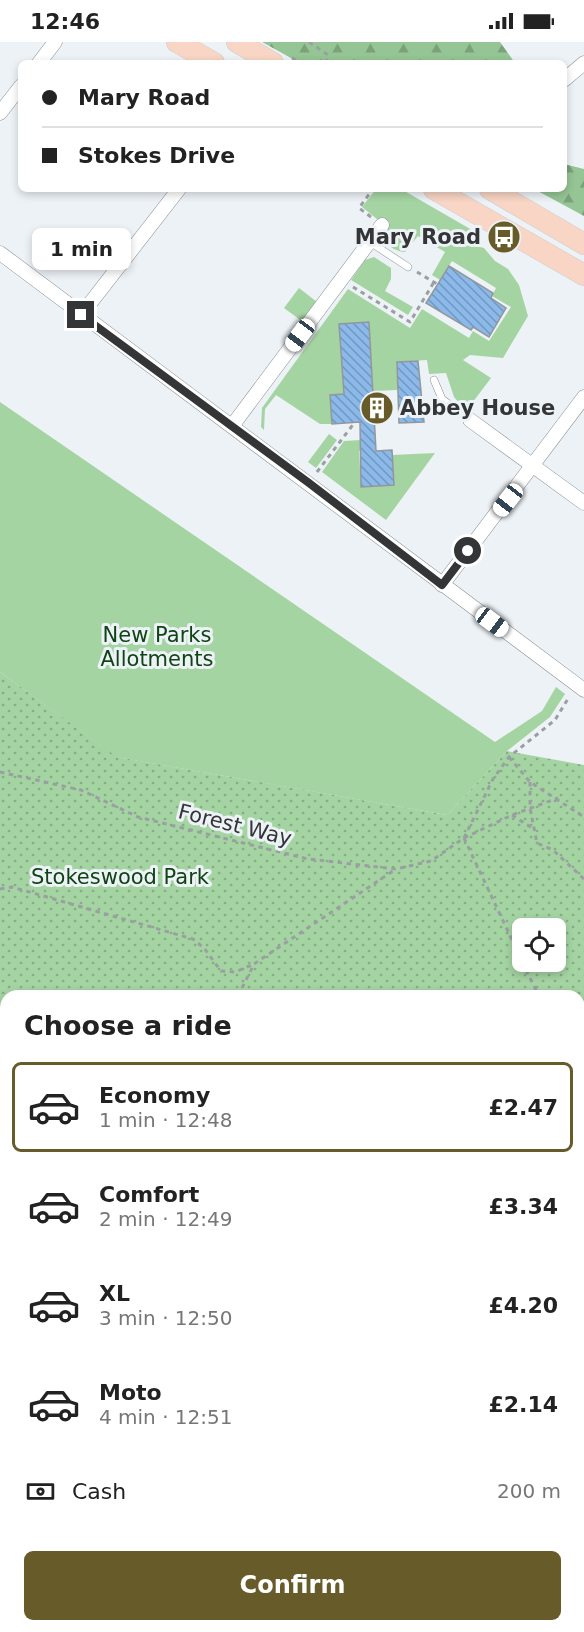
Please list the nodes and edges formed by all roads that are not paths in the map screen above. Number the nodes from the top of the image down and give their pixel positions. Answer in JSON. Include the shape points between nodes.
{"nodes":[{"id":1,"x":55,"y":42,"type":"edge"},
{"id":2,"x":177,"y":42,"type":"edge"},
{"id":3,"x":237,"y":42,"type":"edge"},
{"id":4,"x":41,"y":60,"type":"edge"},
{"id":5,"x":209,"y":60,"type":"edge"},
{"id":6,"x":268,"y":60,"type":"edge"},
{"id":7,"x":584,"y":63,"type":"edge"},
{"id":8,"x":567,"y":77,"type":"edge"},
{"id":9,"x":18,"y":90,"type":"edge"},
{"id":10,"x":0,"y":113,"type":"edge"},
{"id":11,"x":176,"y":192,"type":"edge"},
{"id":12,"x":439,"y":192,"type":"edge"},
{"id":13,"x":495,"y":192,"type":"edge"},
{"id":14,"x":382,"y":225,"type":"road end"},
{"id":15,"x":370,"y":242,"type":"junction"},
{"id":16,"x":584,"y":244,"type":"edge"},
{"id":17,"x":0,"y":253,"type":"edge"},
{"id":18,"x":408,"y":267,"type":"road end"},
{"id":19,"x":584,"y":274,"type":"edge"},
{"id":20,"x":81,"y":315,"type":"junction"},
{"id":21,"x":434,"y":380,"type":"dead end"},
{"id":22,"x":584,"y":398,"type":"edge"},
{"id":23,"x":470,"y":420,"type":"joint"},
{"id":24,"x":232,"y":426,"type":"junction"},
{"id":25,"x":534,"y":466,"type":"junction"},
{"id":26,"x":584,"y":503,"type":"edge"},
{"id":27,"x":442,"y":585,"type":"junction"},
{"id":28,"x":580,"y":688,"type":"edge"}],
"edges":[{"from":1,"to":4,"type":"street"},
{"from":2,"to":5,"type":"main road"},
{"from":3,"to":6,"type":"main road"},
{"from":7,"to":8,"type":"street"},
{"from":9,"to":10,"type":"street"},
{"from":11,"to":20,"type":"street"},
{"from":12,"to":19,"type":"main road"},
{"from":13,"to":16,"type":"main road"},
{"from":14,"to":15,"type":"street"},
{"from":15,"to":18,"type":"lane"},
{"from":15,"to":24,"type":"street"},
{"from":17,"to":20,"type":"street"},
{"from":20,"to":24,"type":"street"},
{"from":21,"to":23,"type":"lane","via":[[442,399]]},
{"from":22,"to":25,"type":"street"},
{"from":23,"to":25,"type":"street"},
{"from":24,"to":27,"type":"street"},
{"from":25,"to":26,"type":"street"},
{"from":25,"to":27,"type":"street"},
{"from":27,"to":28,"type":"street"}]}
